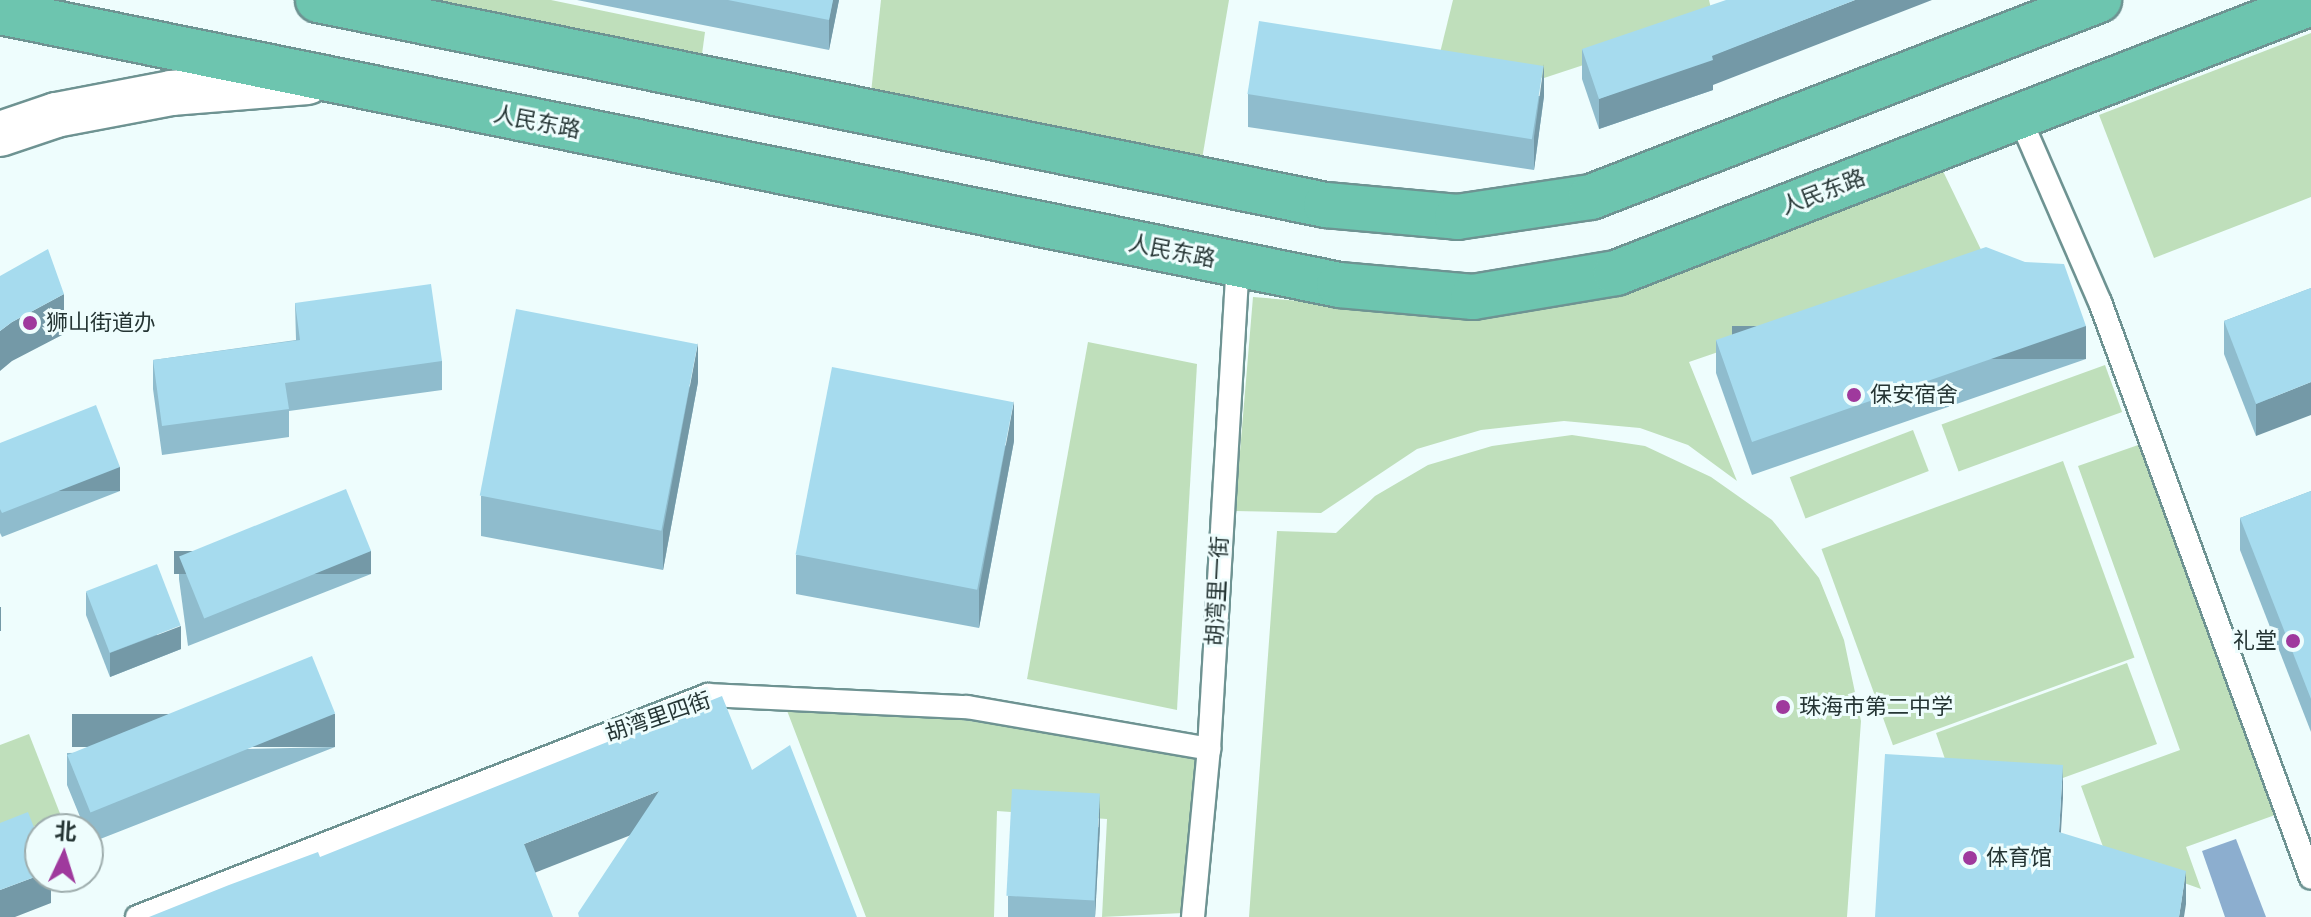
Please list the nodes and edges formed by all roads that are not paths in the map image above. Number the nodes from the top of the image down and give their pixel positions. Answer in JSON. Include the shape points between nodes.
{"nodes":[{"id":1,"x":318,"y":0,"type":"edge"},
{"id":2,"x":2099,"y":0,"type":"edge"},
{"id":3,"x":2311,"y":3,"type":"edge"},
{"id":4,"x":372,"y":7,"type":"edge"},
{"id":5,"x":7,"y":13,"type":"edge"},
{"id":6,"x":334,"y":81,"type":"junction"},
{"id":7,"x":2019,"y":116,"type":"junction"},
{"id":8,"x":0,"y":134,"type":"edge"},
{"id":9,"x":1238,"y":264,"type":"junction"},
{"id":10,"x":1209,"y":749,"type":"junction"},
{"id":11,"x":2311,"y":878,"type":"edge"},
{"id":12,"x":137,"y":917,"type":"edge"},
{"id":13,"x":1193,"y":917,"type":"edge"}],
"edges":[{"from":1,"to":4,"type":"main road"},
{"from":2,"to":4,"type":"main road","via":[[1591,197],[1457,217],[1326,205]]},
{"from":3,"to":7,"type":"main road","name":"人民东路"},
{"from":5,"to":6,"type":"main road","name":"人民东路"},
{"from":6,"to":8,"type":"street","via":[[171,93],[56,115]]},
{"from":6,"to":9,"type":"main road","name":"人民东路"},
{"from":7,"to":9,"type":"main road","name":"人民东路","via":[[1616,273],[1473,297],[1339,285]]},
{"from":7,"to":11,"type":"lane","via":[[2100,302]]},
{"from":9,"to":10,"type":"lane","name":"胡湾里一街"},
{"from":10,"to":12,"type":"lane","name":"胡湾里四街","via":[[967,707],[708,695]]},
{"from":10,"to":13,"type":"lane","name":"胡湾里一街"}]}
